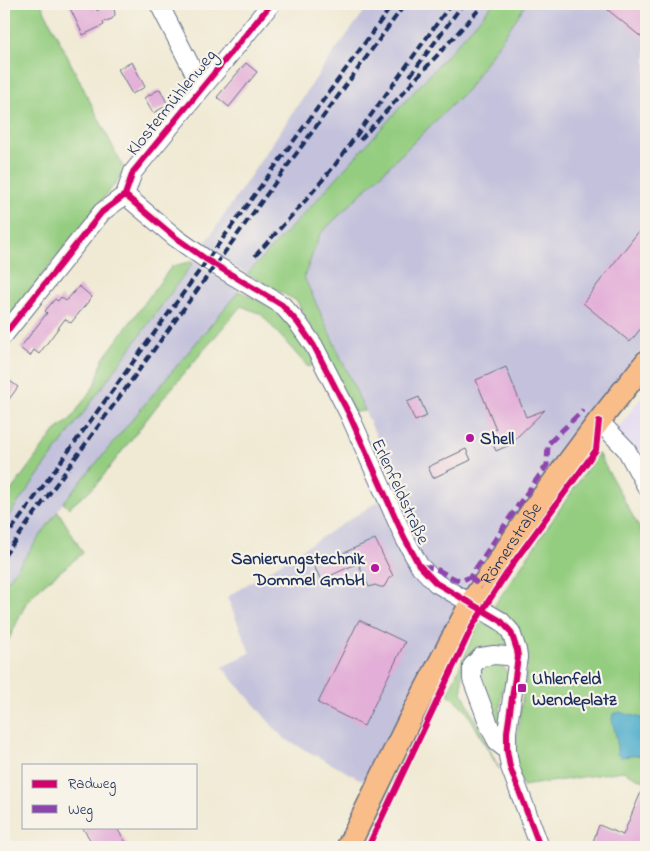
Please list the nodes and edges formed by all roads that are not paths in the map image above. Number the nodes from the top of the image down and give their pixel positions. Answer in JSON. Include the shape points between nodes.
{"nodes":[{"id":1,"x":159,"y":4,"type":"edge"},
{"id":2,"x":271,"y":4,"type":"edge"},
{"id":3,"x":202,"y":88,"type":"junction"},
{"id":4,"x":125,"y":195,"type":"junction"},
{"id":5,"x":4,"y":335,"type":"edge"},
{"id":6,"x":646,"y":362,"type":"edge"},
{"id":7,"x":599,"y":421,"type":"junction"},
{"id":8,"x":646,"y":486,"type":"edge"},
{"id":9,"x":471,"y":603,"type":"junction"},
{"id":10,"x":518,"y":657,"type":"junction"},
{"id":11,"x":507,"y":750,"type":"junction"},
{"id":12,"x":348,"y":847,"type":"edge"},
{"id":13,"x":540,"y":847,"type":"edge"}],
"edges":[{"from":1,"to":3,"type":"street"},
{"from":2,"to":3,"type":"street","name":"Klostermühlenweg"},
{"from":3,"to":4,"type":"street","name":"Klostermühlenweg","via":[[133,172]]},
{"from":4,"to":5,"type":"street","via":[[102,212]]},
{"from":4,"to":9,"type":"street","name":"Erlenfeldstraße","via":[[176,238],[282,306],[298,323],[314,346],[349,414],[419,565],[436,583]]},
{"from":6,"to":7,"type":"main road","name":"Römerstraße"},
{"from":7,"to":8,"type":"street","via":[[626,449]]},
{"from":7,"to":9,"type":"main road","name":"Römerstraße","via":[[532,511]]},
{"from":9,"to":10,"type":"street","name":"Erlenfeldstraße","via":[[501,621],[511,632]]},
{"from":9,"to":12,"type":"main road","name":"Römerstraße"},
{"from":10,"to":11,"type":"street","name":"Erlenfeldstraße"},
{"from":10,"to":11,"type":"street","via":[[480,657],[472,666],[472,679],[491,730],[498,743]]},
{"from":11,"to":13,"type":"street","name":"Erlenfeldstraße","via":[[510,767]]}]}
